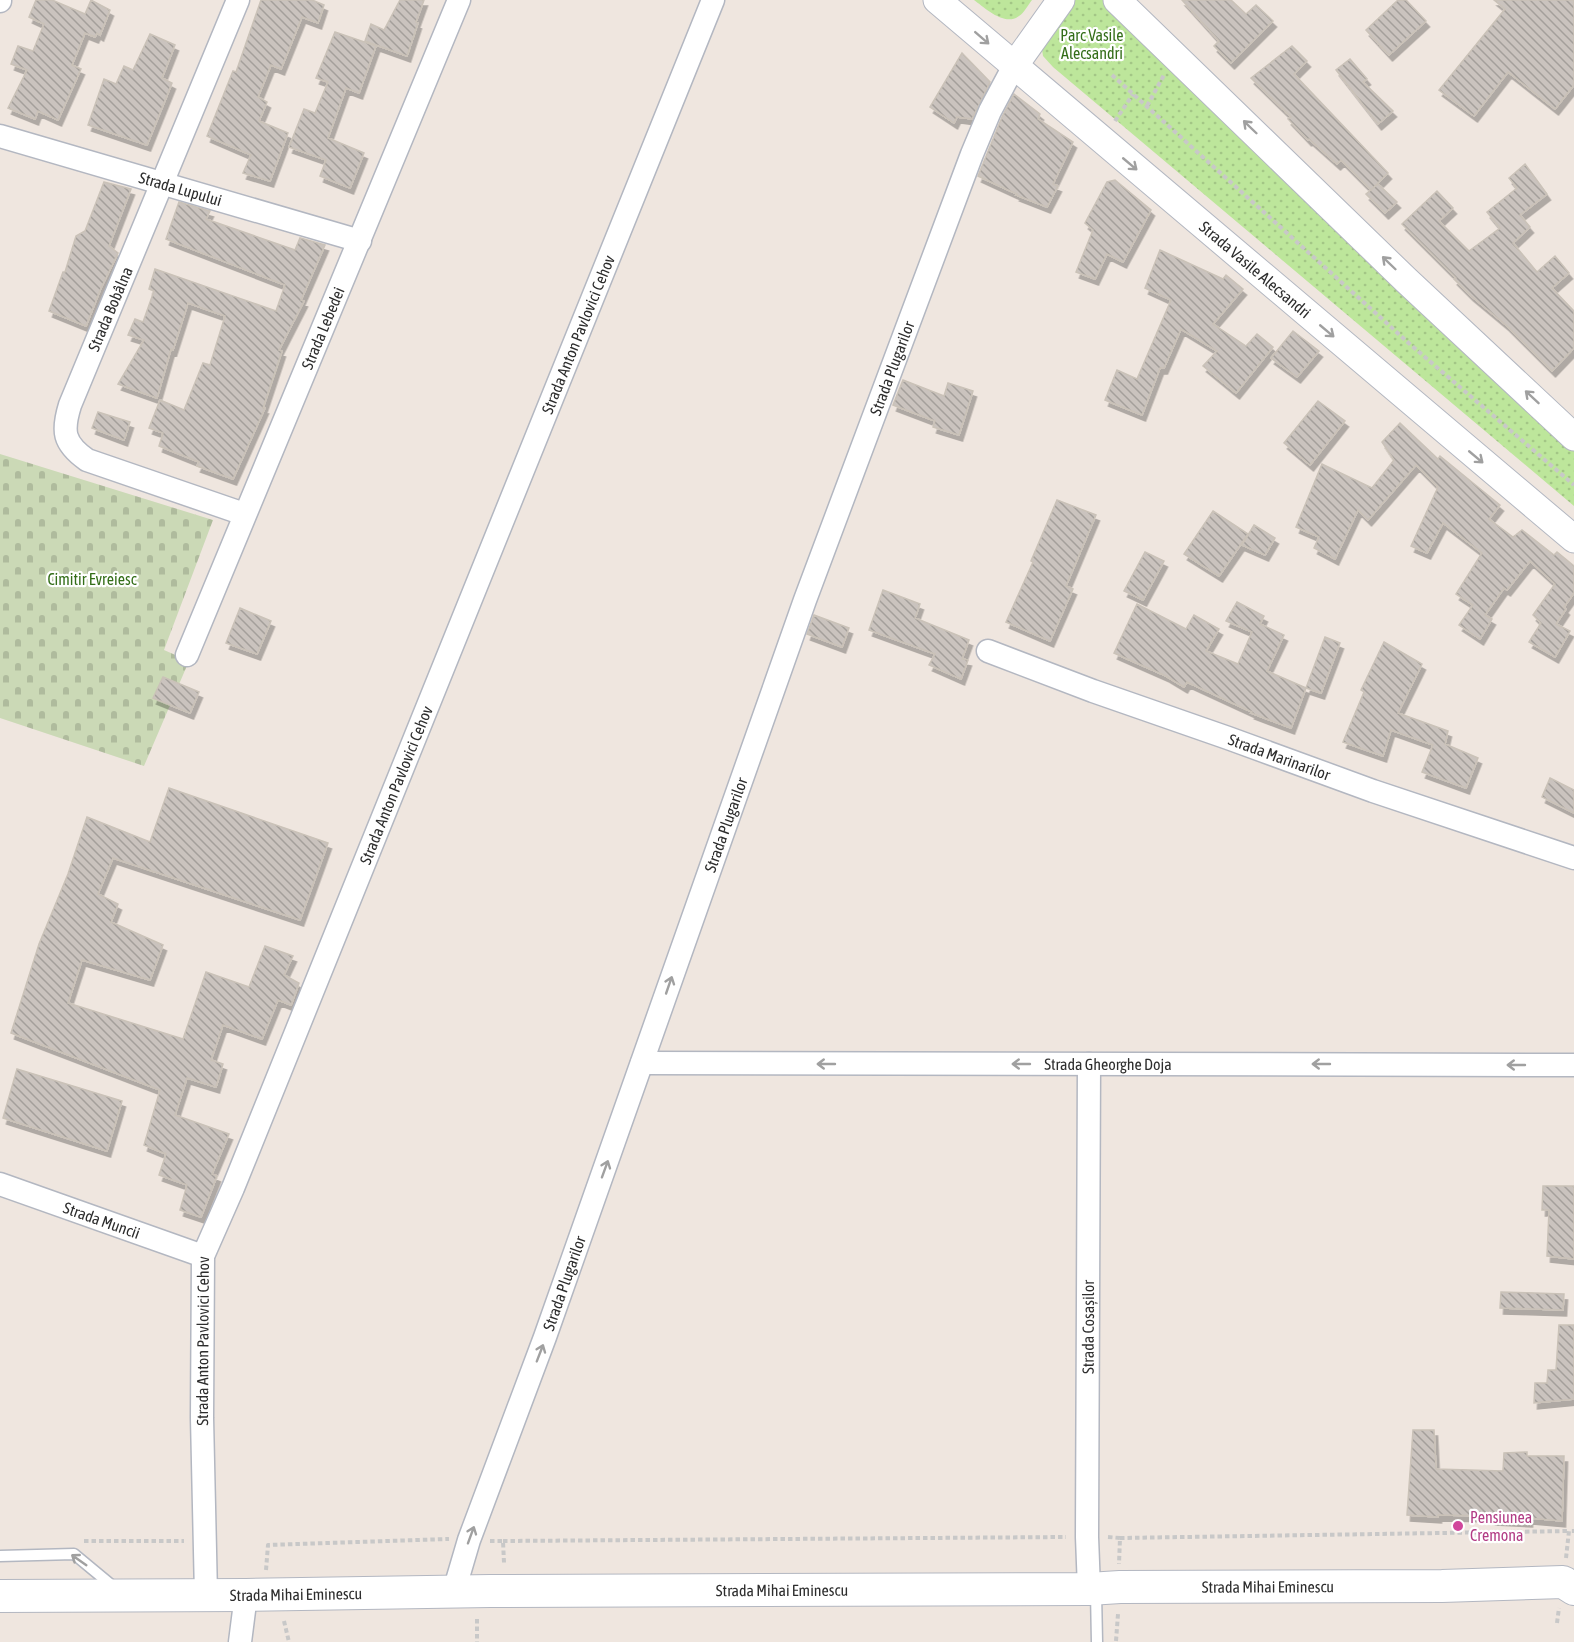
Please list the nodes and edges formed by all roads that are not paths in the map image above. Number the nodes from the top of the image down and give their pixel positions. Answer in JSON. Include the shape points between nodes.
{"nodes":[{"id":1,"x":238,"y":0,"type":"edge"},
{"id":2,"x":459,"y":0,"type":"edge"},
{"id":3,"x":713,"y":0,"type":"edge"},
{"id":4,"x":937,"y":0,"type":"edge"},
{"id":5,"x":1061,"y":0,"type":"edge"},
{"id":6,"x":1117,"y":0,"type":"edge"},
{"id":7,"x":1014,"y":66,"type":"junction"},
{"id":8,"x":0,"y":136,"type":"edge"},
{"id":9,"x":163,"y":183,"type":"junction"},
{"id":10,"x":360,"y":241,"type":"junction"},
{"id":11,"x":1574,"y":437,"type":"edge"},
{"id":12,"x":244,"y":514,"type":"junction"},
{"id":13,"x":1574,"y":539,"type":"edge"},
{"id":14,"x":988,"y":651,"type":"dead end"},
{"id":15,"x":187,"y":654,"type":"dead end"},
{"id":16,"x":1574,"y":858,"type":"edge"},
{"id":17,"x":642,"y":1063,"type":"junction"},
{"id":18,"x":1089,"y":1064,"type":"junction"},
{"id":19,"x":1574,"y":1065,"type":"edge"},
{"id":20,"x":0,"y":1184,"type":"edge"},
{"id":21,"x":203,"y":1256,"type":"junction"},
{"id":22,"x":0,"y":1556,"type":"edge"},
{"id":23,"x":1567,"y":1582,"type":"edge"},
{"id":24,"x":1092,"y":1589,"type":"junction"},
{"id":25,"x":454,"y":1591,"type":"junction"},
{"id":26,"x":206,"y":1595,"type":"junction"},
{"id":27,"x":246,"y":1595,"type":"junction"},
{"id":28,"x":0,"y":1596,"type":"edge"},
{"id":29,"x":125,"y":1596,"type":"junction"},
{"id":30,"x":240,"y":1642,"type":"edge"},
{"id":31,"x":1097,"y":1642,"type":"edge"}],
"edges":[{"from":1,"to":9,"type":"street","name":"Strada Bobâlna"},
{"from":2,"to":10,"type":"street","name":"Strada Lebedei"},
{"from":3,"to":21,"type":"street","name":"Strada Anton Pavlovici Cehov"},
{"from":4,"to":7,"type":"street","name":"Strada Vasile Alecsandri","one_way":true},
{"from":5,"to":7,"type":"street"},
{"from":11,"to":6,"type":"street","one_way":true},
{"from":7,"to":13,"type":"street","name":"Strada Vasile Alecsandri","one_way":true},
{"from":17,"to":7,"type":"street","name":"Strada Plugarilor","one_way":true,"via":[[814,577],[972,154]]},
{"from":8,"to":9,"type":"street","name":"Strada Lupului"},
{"from":9,"to":10,"type":"street","name":"Strada Lupului"},
{"from":9,"to":12,"type":"street","name":"Strada Bobâlna","via":[[70,405],[65,423],[68,440],[87,460]]},
{"from":10,"to":12,"type":"street","name":"Strada Lebedei"},
{"from":12,"to":15,"type":"street","name":"Strada Lebedei"},
{"from":14,"to":16,"type":"street","name":"Strada Marinarilor","via":[[1373,791]]},
{"from":18,"to":17,"type":"street","name":"Strada Gheorghe Doja","one_way":true},
{"from":25,"to":17,"type":"street","name":"Strada Plugarilor","one_way":true},
{"from":19,"to":18,"type":"street","name":"Strada Gheorghe Doja","one_way":true},
{"from":18,"to":24,"type":"street","name":"Strada Cosașilor","via":[[1087,1525]]},
{"from":20,"to":21,"type":"street","name":"Strada Muncii"},
{"from":21,"to":26,"type":"street","name":"Strada Anton Pavlovici Cehov"},
{"from":29,"to":22,"type":"lane","one_way":true,"via":[[74,1554]]},
{"from":23,"to":24,"type":"main road","name":"Strada Mihai Eminescu"},
{"from":24,"to":25,"type":"main road","name":"Strada Mihai Eminescu"},
{"from":24,"to":31,"type":"lane"},
{"from":25,"to":27,"type":"main road","name":"Strada Mihai Eminescu"},
{"from":26,"to":27,"type":"main road","name":"Strada Mihai Eminescu"},
{"from":26,"to":29,"type":"main road","name":"Strada Mihai Eminescu"},
{"from":27,"to":30,"type":"street"},
{"from":28,"to":29,"type":"main road","name":"Strada Mihai Eminescu"}]}
